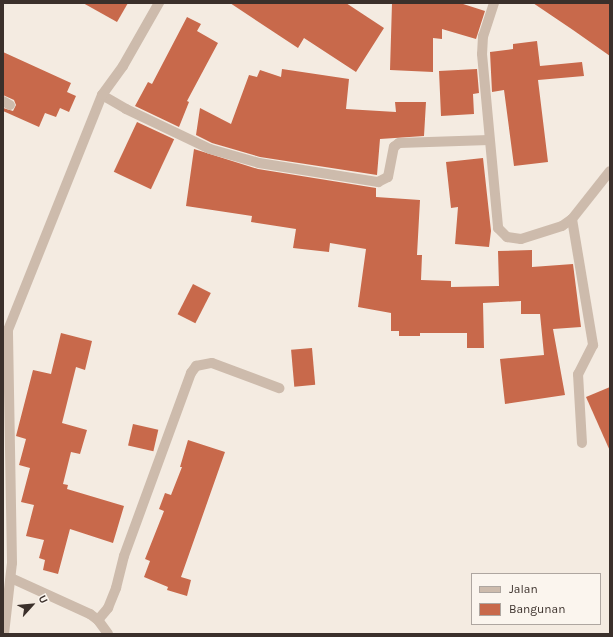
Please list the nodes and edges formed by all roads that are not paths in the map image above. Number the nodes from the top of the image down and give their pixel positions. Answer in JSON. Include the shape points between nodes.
{"nodes":[{"id":1,"x":159,"y":3,"type":"edge"},
{"id":2,"x":494,"y":3,"type":"edge"},
{"id":3,"x":102,"y":95,"type":"junction"},
{"id":4,"x":489,"y":140,"type":"junction"},
{"id":5,"x":610,"y":171,"type":"edge"},
{"id":6,"x":572,"y":219,"type":"junction"},
{"id":7,"x":279,"y":388,"type":"dead end"},
{"id":8,"x":582,"y":443,"type":"dead end"},
{"id":9,"x":7,"y":562,"type":"edge"},
{"id":10,"x":11,"y":578,"type":"junction"},
{"id":11,"x":98,"y":620,"type":"junction"},
{"id":12,"x":4,"y":634,"type":"edge"},
{"id":13,"x":108,"y":634,"type":"edge"}],
"edges":[{"from":1,"to":3,"type":"street","via":[[123,66]]},
{"from":2,"to":4,"type":"street","via":[[482,44]]},
{"from":3,"to":4,"type":"street","via":[[210,149],[259,163],[378,182],[388,177],[394,147],[399,143]]},
{"from":3,"to":9,"type":"street","via":[[8,330]]},
{"from":4,"to":6,"type":"street","via":[[496,222],[502,234],[513,239],[521,239],[562,226]]},
{"from":5,"to":6,"type":"street"},
{"from":6,"to":8,"type":"street","via":[[593,345],[578,374]]},
{"from":7,"to":11,"type":"street","via":[[212,363],[206,363],[193,370],[187,380],[124,556],[116,588],[108,608]]},
{"from":9,"to":10,"type":"street"},
{"from":10,"to":11,"type":"street"},
{"from":10,"to":12,"type":"street"},
{"from":11,"to":13,"type":"street"}]}
